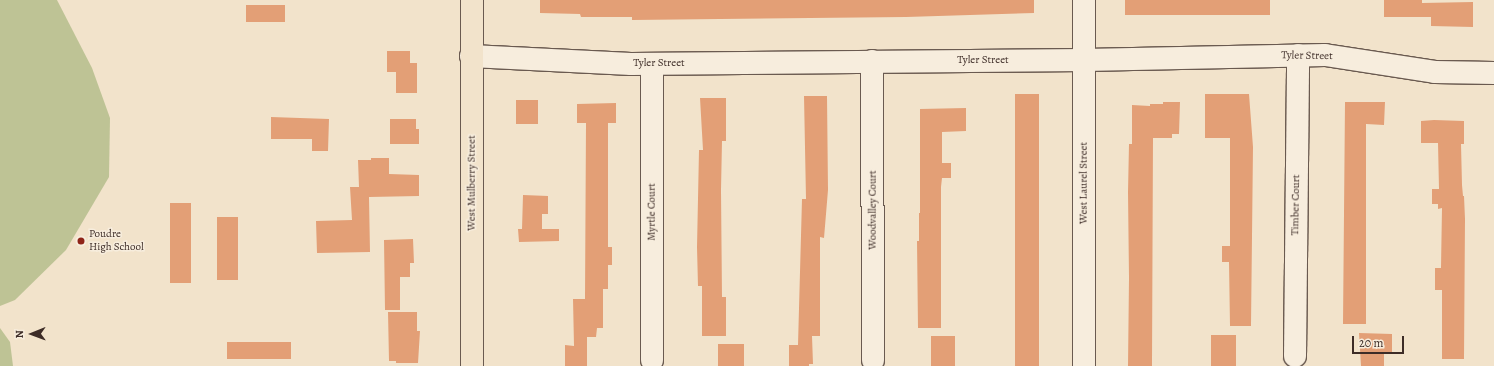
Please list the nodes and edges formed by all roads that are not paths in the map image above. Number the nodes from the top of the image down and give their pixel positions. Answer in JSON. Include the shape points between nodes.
{"nodes":[{"id":1,"x":472,"y":0,"type":"edge"},
{"id":2,"x":1084,"y":0,"type":"edge"},
{"id":3,"x":1298,"y":55,"type":"junction"},
{"id":4,"x":472,"y":56,"type":"junction"},
{"id":5,"x":1085,"y":60,"type":"junction"},
{"id":6,"x":872,"y":61,"type":"junction"},
{"id":7,"x":652,"y":64,"type":"junction"},
{"id":8,"x":1494,"y":73,"type":"edge"},
{"id":9,"x":1295,"y":356,"type":"dead end"},
{"id":10,"x":652,"y":360,"type":"dead end"},
{"id":11,"x":873,"y":360,"type":"dead end"},
{"id":12,"x":472,"y":366,"type":"edge"},
{"id":13,"x":1084,"y":366,"type":"edge"}],
"edges":[{"from":1,"to":4,"type":"main road","name":"West Mulberry Street"},
{"from":2,"to":5,"type":"street","name":"West Laurel Street"},
{"from":3,"to":5,"type":"street","name":"Tyler Street"},
{"from":3,"to":8,"type":"street","name":"Tyler Street","via":[[1325,55],[1435,72]]},
{"from":3,"to":9,"type":"street","name":"Timber Court"},
{"from":4,"to":7,"type":"street","name":"Tyler Street"},
{"from":4,"to":12,"type":"main road","name":"West Mulberry Street"},
{"from":5,"to":6,"type":"street","name":"Tyler Street"},
{"from":5,"to":13,"type":"street","name":"West Laurel Street"},
{"from":6,"to":7,"type":"street","name":"Tyler Street"},
{"from":6,"to":11,"type":"street","name":"Woodvalley Court"},
{"from":7,"to":10,"type":"street","name":"Myrtle Court"}]}
